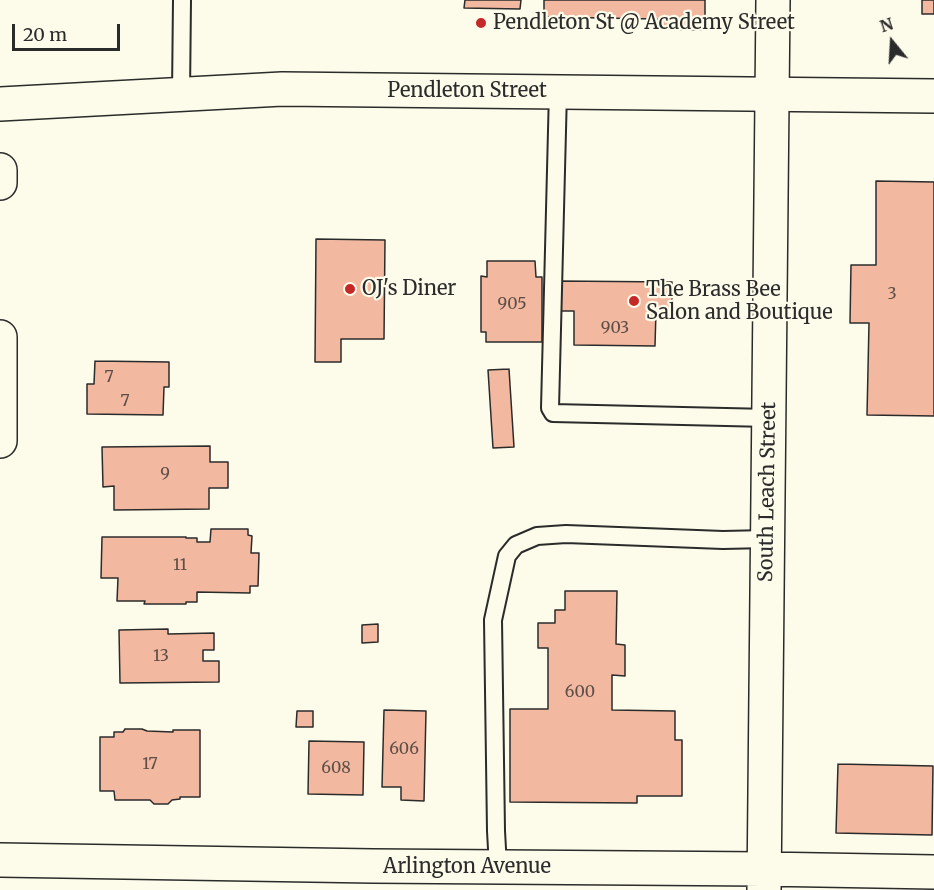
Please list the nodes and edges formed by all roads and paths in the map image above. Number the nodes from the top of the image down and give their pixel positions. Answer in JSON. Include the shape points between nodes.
{"nodes":[{"id":1,"x":182,"y":0,"type":"edge"},
{"id":2,"x":773,"y":0,"type":"edge"},
{"id":3,"x":558,"y":91,"type":"junction"},
{"id":4,"x":772,"y":93,"type":"junction"},
{"id":5,"x":181,"y":94,"type":"junction"},
{"id":6,"x":934,"y":96,"type":"edge"},
{"id":7,"x":0,"y":104,"type":"edge"},
{"id":8,"x":0,"y":170,"type":"edge"},
{"id":9,"x":0,"y":183,"type":"edge"},
{"id":10,"x":0,"y":338,"type":"edge"},
{"id":11,"x":0,"y":371,"type":"edge"},
{"id":12,"x":769,"y":418,"type":"junction"},
{"id":13,"x":0,"y":441,"type":"edge"},
{"id":14,"x":767,"y":539,"type":"junction"},
{"id":15,"x":0,"y":860,"type":"edge"},
{"id":16,"x":498,"y":867,"type":"junction"},
{"id":17,"x":934,"y":872,"type":"edge"},
{"id":18,"x":373,"y":878,"type":"edge"},
{"id":19,"x":764,"y":879,"type":"edge"}],
"edges":[{"from":1,"to":5,"type":"lane"},
{"from":2,"to":4,"type":"street","name":"South Leach Street"},
{"from":3,"to":4,"type":"street","name":"Pendleton Street"},
{"from":3,"to":5,"type":"street","name":"Pendleton Street","via":[[282,89]]},
{"from":3,"to":12,"type":"lane","via":[[550,396],[553,413]]},
{"from":4,"to":6,"type":"street","name":"Pendleton Street"},
{"from":4,"to":12,"type":"street","name":"South Leach Street"},
{"from":5,"to":7,"type":"street","name":"Pendleton Street"},
{"from":8,"to":9,"type":"street"},
{"from":10,"to":11,"type":"street"},
{"from":11,"to":13,"type":"street"},
{"from":12,"to":14,"type":"street","name":"South Leach Street"},
{"from":14,"to":16,"type":"lane","via":[[557,535],[537,536],[516,544],[507,556],[493,620]]},
{"from":14,"to":19,"type":"street","name":"South Leach Street"},
{"from":15,"to":18,"type":"street","name":"Arlington Avenue"},
{"from":16,"to":18,"type":"street","name":"Arlington Avenue"},
{"from":16,"to":19,"type":"street","name":"Arlington Avenue"},
{"from":17,"to":19,"type":"street","name":"Arlington Avenue"}]}
